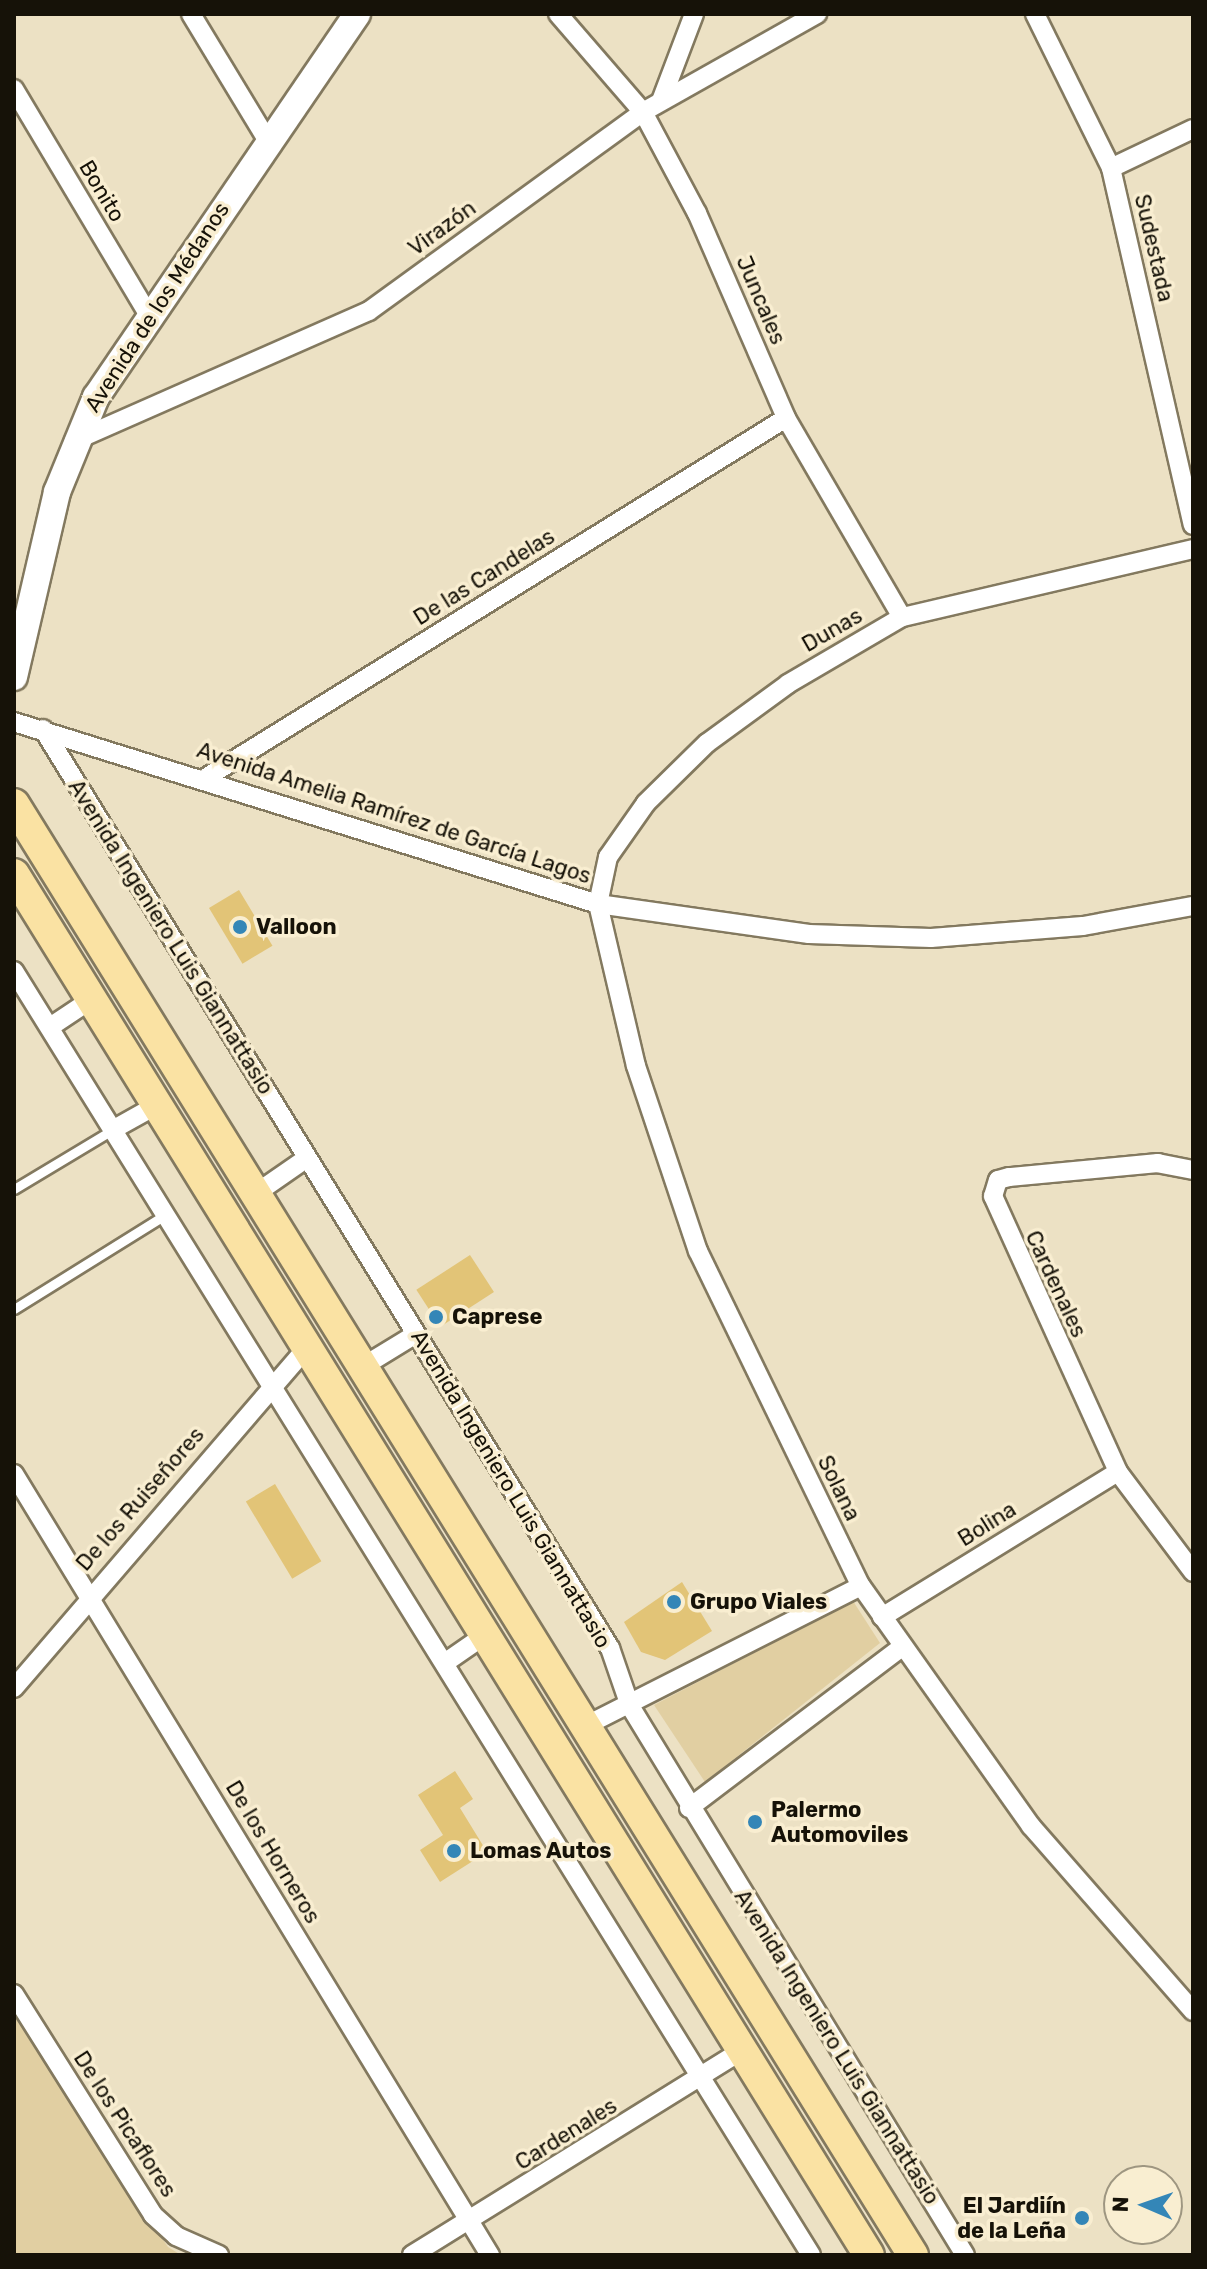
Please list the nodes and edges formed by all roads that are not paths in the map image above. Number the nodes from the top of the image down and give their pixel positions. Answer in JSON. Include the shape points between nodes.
{"nodes":[{"id":1,"x":191,"y":14,"type":"edge"},
{"id":2,"x":357,"y":14,"type":"edge"},
{"id":3,"x":558,"y":14,"type":"edge"},
{"id":4,"x":694,"y":14,"type":"edge"},
{"id":5,"x":817,"y":14,"type":"edge"},
{"id":6,"x":1035,"y":14,"type":"edge"},
{"id":7,"x":14,"y":89,"type":"edge"},
{"id":8,"x":661,"y":101,"type":"junction"},
{"id":9,"x":643,"y":112,"type":"junction"},
{"id":10,"x":1193,"y":129,"type":"edge"},
{"id":11,"x":266,"y":138,"type":"junction"},
{"id":12,"x":1111,"y":168,"type":"junction"},
{"id":13,"x":150,"y":317,"type":"junction"},
{"id":14,"x":786,"y":418,"type":"junction"},
{"id":15,"x":74,"y":441,"type":"junction"},
{"id":16,"x":1193,"y":525,"type":"edge"},
{"id":17,"x":1193,"y":549,"type":"edge"},
{"id":18,"x":902,"y":617,"type":"junction"},
{"id":19,"x":16,"y":661,"type":"edge"},
{"id":20,"x":14,"y":722,"type":"edge"},
{"id":21,"x":43,"y":729,"type":"junction"},
{"id":22,"x":207,"y":777,"type":"junction"},
{"id":23,"x":14,"y":804,"type":"edge"},
{"id":24,"x":14,"y":874,"type":"edge"},
{"id":25,"x":598,"y":904,"type":"junction"},
{"id":26,"x":1193,"y":906,"type":"edge"},
{"id":27,"x":14,"y":971,"type":"edge"},
{"id":28,"x":92,"y":999,"type":"junction"},
{"id":29,"x":50,"y":1027,"type":"junction"},
{"id":30,"x":157,"y":1105,"type":"junction"},
{"id":31,"x":114,"y":1129,"type":"junction"},
{"id":32,"x":307,"y":1158,"type":"junction"},
{"id":33,"x":1193,"y":1170,"type":"edge"},
{"id":34,"x":14,"y":1189,"type":"edge"},
{"id":35,"x":255,"y":1194,"type":"junction"},
{"id":36,"x":168,"y":1213,"type":"junction"},
{"id":37,"x":14,"y":1309,"type":"edge"},
{"id":38,"x":416,"y":1334,"type":"junction"},
{"id":39,"x":307,"y":1347,"type":"junction"},
{"id":40,"x":362,"y":1367,"type":"junction"},
{"id":41,"x":274,"y":1380,"type":"junction"},
{"id":42,"x":1118,"y":1472,"type":"junction"},
{"id":43,"x":14,"y":1474,"type":"edge"},
{"id":44,"x":1193,"y":1572,"type":"edge"},
{"id":45,"x":861,"y":1586,"type":"junction"},
{"id":46,"x":89,"y":1595,"type":"junction"},
{"id":47,"x":882,"y":1617,"type":"junction"},
{"id":48,"x":485,"y":1635,"type":"junction"},
{"id":49,"x":899,"y":1649,"type":"junction"},
{"id":50,"x":446,"y":1662,"type":"junction"},
{"id":51,"x":14,"y":1688,"type":"edge"},
{"id":52,"x":630,"y":1706,"type":"junction"},
{"id":53,"x":585,"y":1726,"type":"junction"},
{"id":54,"x":689,"y":1808,"type":"junction"},
{"id":55,"x":14,"y":1994,"type":"edge"},
{"id":56,"x":1193,"y":2011,"type":"edge"},
{"id":57,"x":743,"y":2050,"type":"junction"},
{"id":58,"x":700,"y":2079,"type":"junction"},
{"id":59,"x":470,"y":2222,"type":"junction"},
{"id":60,"x":219,"y":2255,"type":"edge"},
{"id":61,"x":412,"y":2255,"type":"edge"},
{"id":62,"x":490,"y":2255,"type":"edge"},
{"id":63,"x":811,"y":2255,"type":"edge"},
{"id":64,"x":869,"y":2255,"type":"edge"},
{"id":65,"x":913,"y":2255,"type":"edge"},
{"id":66,"x":965,"y":2255,"type":"edge"}],
"edges":[{"from":1,"to":11,"type":"street"},
{"from":2,"to":11,"type":"street","name":"Avenida de los Médanos"},
{"from":3,"to":9,"type":"street","name":"Juncales"},
{"from":4,"to":8,"type":"street"},
{"from":5,"to":8,"type":"street","name":"Virazón"},
{"from":6,"to":12,"type":"street","name":"Sudestada"},
{"from":7,"to":13,"type":"street","name":"Bonito"},
{"from":8,"to":9,"type":"street","name":"Virazón"},
{"from":9,"to":14,"type":"street","name":"Juncales","via":[[697,213]]},
{"from":9,"to":15,"type":"street","name":"Virazón","via":[[369,311]]},
{"from":10,"to":12,"type":"street"},
{"from":11,"to":13,"type":"street","name":"Avenida de los Médanos"},
{"from":12,"to":16,"type":"street","name":"Sudestada"},
{"from":13,"to":15,"type":"street","name":"Avenida de los Médanos"},
{"from":14,"to":18,"type":"street","name":"Juncales"},
{"from":14,"to":22,"type":"street","name":"De las Candelas"},
{"from":15,"to":19,"type":"street","name":"Avenida de los Médanos"},
{"from":17,"to":18,"type":"street","name":"Dunas"},
{"from":18,"to":25,"type":"street","name":"Dunas","via":[[788,684],[707,743],[646,803],[608,857]]},
{"from":20,"to":21,"type":"street","name":"Avenida Amelia Ramírez de García Lagos"},
{"from":21,"to":22,"type":"street","name":"Avenida Amelia Ramírez de García Lagos"},
{"from":21,"to":32,"type":"street","name":"Avenida Ingeniero Luis Giannattasio"},
{"from":22,"to":25,"type":"street","name":"Avenida Amelia Ramírez de García Lagos"},
{"from":23,"to":35,"type":"main road","name":"Avenida Ingeniero Luis Giannattasio"},
{"from":24,"to":28,"type":"main road"},
{"from":25,"to":26,"type":"street","name":"Avenida Amelia Ramírez de García Lagos","via":[[809,934],[931,938],[1083,926]]},
{"from":25,"to":45,"type":"street","name":"Solana","via":[[636,1066],[698,1251]]},
{"from":27,"to":29,"type":"street"},
{"from":28,"to":29,"type":"street"},
{"from":28,"to":30,"type":"main road"},
{"from":29,"to":31,"type":"street"},
{"from":30,"to":31,"type":"street"},
{"from":30,"to":39,"type":"main road"},
{"from":31,"to":34,"type":"lane"},
{"from":31,"to":36,"type":"street"},
{"from":32,"to":35,"type":"street"},
{"from":32,"to":38,"type":"street","name":"Avenida Ingeniero Luis Giannattasio"},
{"from":33,"to":42,"type":"street","name":"Cardenales","via":[[1158,1163],[1009,1177],[998,1180],[993,1196]]},
{"from":35,"to":40,"type":"main road","name":"Avenida Ingeniero Luis Giannattasio"},
{"from":36,"to":37,"type":"lane"},
{"from":36,"to":41,"type":"street"},
{"from":38,"to":40,"type":"street"},
{"from":38,"to":52,"type":"street","name":"Avenida Ingeniero Luis Giannattasio","via":[[610,1648]]},
{"from":39,"to":41,"type":"street","name":"De los Ruiseñores"},
{"from":39,"to":48,"type":"main road"},
{"from":40,"to":53,"type":"main road","name":"Avenida Ingeniero Luis Giannattasio"},
{"from":41,"to":46,"type":"street","name":"De los Ruiseñores"},
{"from":41,"to":50,"type":"street"},
{"from":42,"to":44,"type":"street","name":"Cardenales"},
{"from":42,"to":47,"type":"street","name":"Bolina"},
{"from":43,"to":46,"type":"street","name":"De los Horneros"},
{"from":45,"to":47,"type":"street","name":"Solana"},
{"from":45,"to":52,"type":"street"},
{"from":46,"to":51,"type":"street","name":"De los Ruiseñores"},
{"from":46,"to":59,"type":"street","name":"De los Horneros"},
{"from":47,"to":49,"type":"street","name":"Solana"},
{"from":48,"to":50,"type":"street"},
{"from":48,"to":57,"type":"main road"},
{"from":49,"to":54,"type":"street"},
{"from":49,"to":56,"type":"street","name":"Solana","via":[[1031,1826]]},
{"from":50,"to":58,"type":"street"},
{"from":52,"to":53,"type":"street"},
{"from":52,"to":54,"type":"street","name":"Avenida Ingeniero Luis Giannattasio"},
{"from":53,"to":65,"type":"main road","name":"Avenida Ingeniero Luis Giannattasio"},
{"from":54,"to":66,"type":"street","name":"Avenida Ingeniero Luis Giannattasio"},
{"from":55,"to":60,"type":"street","name":"De los Picaflores","via":[[153,2215],[176,2236]]},
{"from":57,"to":58,"type":"street","name":"Cardenales"},
{"from":57,"to":64,"type":"main road"},
{"from":58,"to":59,"type":"street","name":"Cardenales"},
{"from":58,"to":63,"type":"street"},
{"from":59,"to":61,"type":"street","name":"Cardenales"},
{"from":59,"to":62,"type":"street","name":"De los Horneros"}]}
